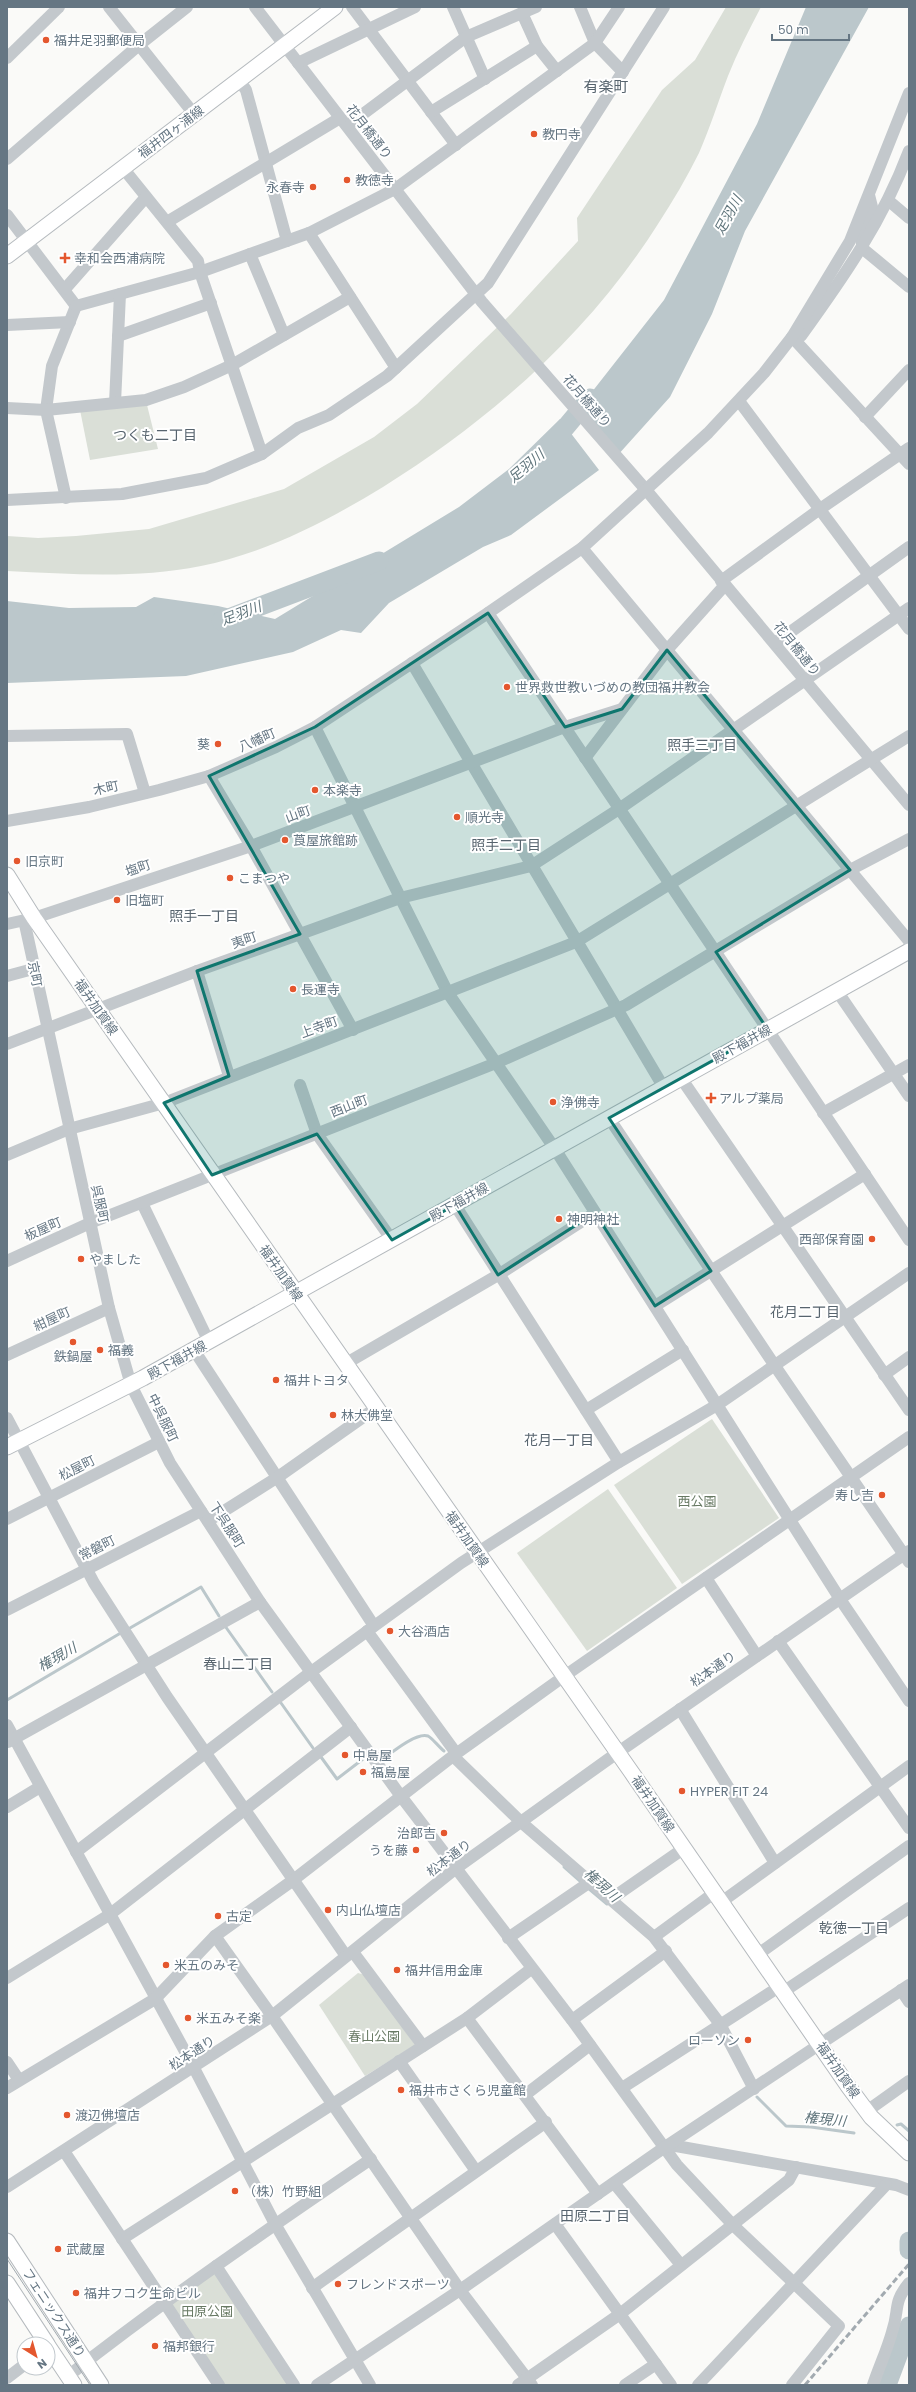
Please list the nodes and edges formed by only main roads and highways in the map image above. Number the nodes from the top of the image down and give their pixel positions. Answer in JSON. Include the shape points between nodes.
{"nodes":[{"id":1,"x":335,"y":7,"type":"edge"},
{"id":2,"x":7,"y":256,"type":"edge"},
{"id":3,"x":7,"y":875,"type":"edge"},
{"id":4,"x":29,"y":919,"type":"joint"},
{"id":5,"x":909,"y":951,"type":"edge"},
{"id":6,"x":296,"y":1293,"type":"junction"},
{"id":7,"x":13,"y":1444,"type":"edge"},
{"id":8,"x":909,"y":2153,"type":"edge"},
{"id":9,"x":7,"y":2241,"type":"edge"},
{"id":10,"x":7,"y":2283,"type":"edge"},
{"id":11,"x":41,"y":2336,"type":"edge"},
{"id":12,"x":56,"y":2358,"type":"edge"},
{"id":13,"x":71,"y":2380,"type":"edge"},
{"id":14,"x":102,"y":2385,"type":"edge"}],
"edges":[{"from":1,"to":2,"type":"main road","name":"福井四ヶ浦線"},
{"from":3,"to":4,"type":"main road","name":"京町"},
{"from":4,"to":6,"type":"main road","name":"福井加賀線","via":[[97,1009]]},
{"from":5,"to":6,"type":"main road","name":"殿下福井線"},
{"from":6,"to":7,"type":"main road","name":"殿下福井線","via":[[131,1385]]},
{"from":6,"to":8,"type":"main road","name":"福井加賀線","via":[[820,2046],[867,2111]]},
{"from":9,"to":14,"type":"main road","name":"フェニックス通り"},
{"from":10,"to":11,"type":"main road","name":"フェニックス通り"},
{"from":12,"to":13,"type":"main road","name":"フェニックス通り"}]}
